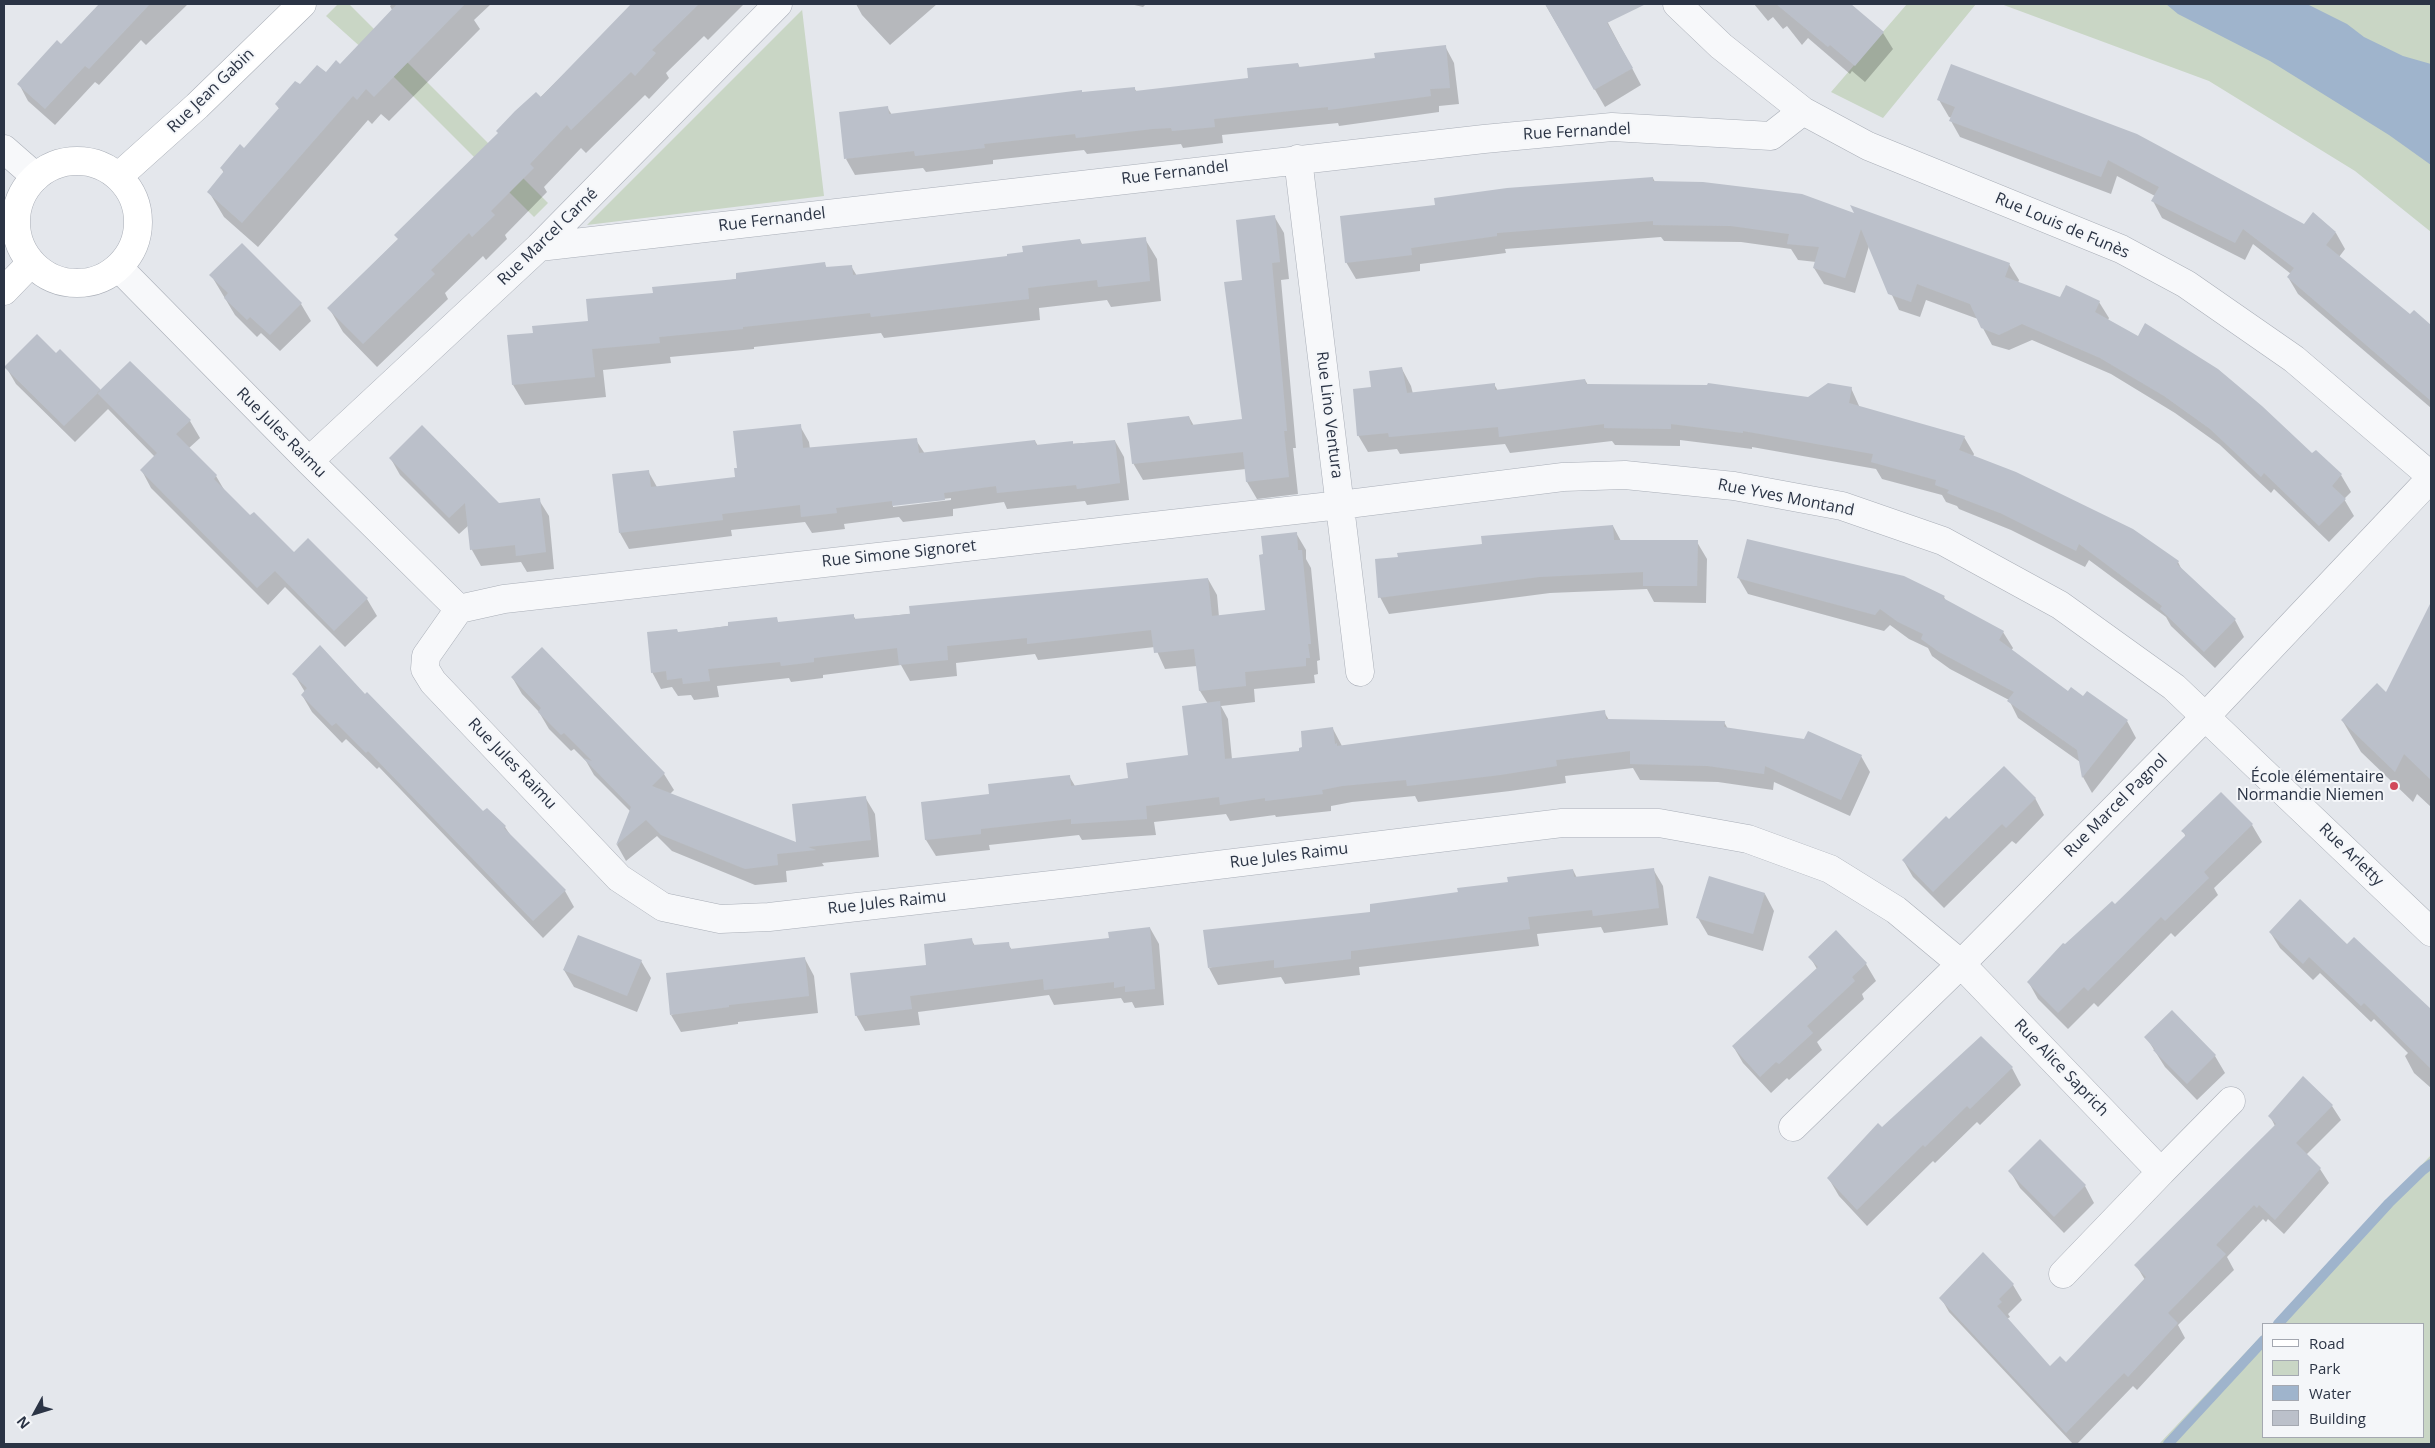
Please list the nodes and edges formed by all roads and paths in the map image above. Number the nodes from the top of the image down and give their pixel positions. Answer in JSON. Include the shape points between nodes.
{"nodes":[{"id":1,"x":302,"y":4,"type":"edge"},
{"id":2,"x":778,"y":4,"type":"edge"},
{"id":3,"x":1677,"y":4,"type":"edge"},
{"id":4,"x":1803,"y":111,"type":"junction"},
{"id":5,"x":4,"y":149,"type":"edge"},
{"id":6,"x":1298,"y":159,"type":"junction"},
{"id":7,"x":119,"y":176,"type":"junction"},
{"id":8,"x":36,"y":177,"type":"junction"},
{"id":9,"x":539,"y":247,"type":"junction"},
{"id":10,"x":31,"y":263,"type":"junction"},
{"id":11,"x":119,"y":268,"type":"junction"},
{"id":12,"x":4,"y":291,"type":"edge"},
{"id":13,"x":309,"y":461,"type":"junction"},
{"id":14,"x":2431,"y":477,"type":"edge"},
{"id":15,"x":1340,"y":505,"type":"junction"},
{"id":16,"x":459,"y":609,"type":"junction"},
{"id":17,"x":1360,"y":672,"type":"dead end"},
{"id":18,"x":2205,"y":717,"type":"junction"},
{"id":19,"x":2431,"y":932,"type":"edge"},
{"id":20,"x":1961,"y":964,"type":"junction"},
{"id":21,"x":2231,"y":1100,"type":"dead end"},
{"id":22,"x":1793,"y":1128,"type":"dead end"},
{"id":23,"x":2161,"y":1172,"type":"junction"},
{"id":24,"x":2063,"y":1274,"type":"dead end"}],
"edges":[{"from":1,"to":7,"type":"street","name":"Rue Jean Gabin"},
{"from":2,"to":9,"type":"street","name":"Rue Marcel Carné"},
{"from":3,"to":4,"type":"street","name":"Rue Louis de Funès","via":[[1722,46]]},
{"from":4,"to":6,"type":"street","name":"Rue Fernandel","via":[[1771,136],[1612,127]]},
{"from":4,"to":14,"type":"street","name":"Rue Louis de Funès","via":[[1868,146],[2121,249],[2186,284],[2294,360]]},
{"from":5,"to":8,"type":"street"},
{"from":6,"to":9,"type":"street","name":"Rue Fernandel"},
{"from":6,"to":15,"type":"street","name":"Rue Lino Ventura"},
{"from":7,"to":8,"type":"street","via":[[104,166],[68,161],[51,166]]},
{"from":7,"to":11,"type":"street","via":[[132,193],[139,219],[132,252]]},
{"from":8,"to":10,"type":"street","via":[[24,192],[17,210],[16,228],[21,247]]},
{"from":9,"to":13,"type":"street","name":"Rue Marcel Carné"},
{"from":10,"to":11,"type":"street","via":[[46,276],[84,284]]},
{"from":10,"to":12,"type":"street"},
{"from":11,"to":13,"type":"street","name":"Rue Jules Raimu"},
{"from":13,"to":16,"type":"street","name":"Rue Jules Raimu"},
{"from":14,"to":18,"type":"street","name":"Rue Marcel Pagnol"},
{"from":15,"to":16,"type":"street","name":"Rue Simone Signoret","via":[[513,598]]},
{"from":15,"to":17,"type":"street","name":"Rue Lino Ventura"},
{"from":15,"to":18,"type":"street","name":"Rue Yves Montand","via":[[1563,476],[1625,476],[1734,486],[1842,506],[1943,542],[2060,605],[2149,667]]},
{"from":16,"to":20,"type":"street","name":"Rue Jules Raimu","via":[[426,656],[425,668],[433,682],[619,878],[663,907],[720,919],[769,917],[1562,823],[1659,823],[1748,839],[1830,869],[1896,910]]},
{"from":18,"to":19,"type":"street","name":"Rue Arletty"},
{"from":18,"to":20,"type":"street","name":"Rue Marcel Pagnol"},
{"from":20,"to":22,"type":"street","name":"Rue Marcel Pagnol"},
{"from":20,"to":23,"type":"street","name":"Rue Alice Saprich"},
{"from":21,"to":23,"type":"street"},
{"from":23,"to":24,"type":"street"}]}
